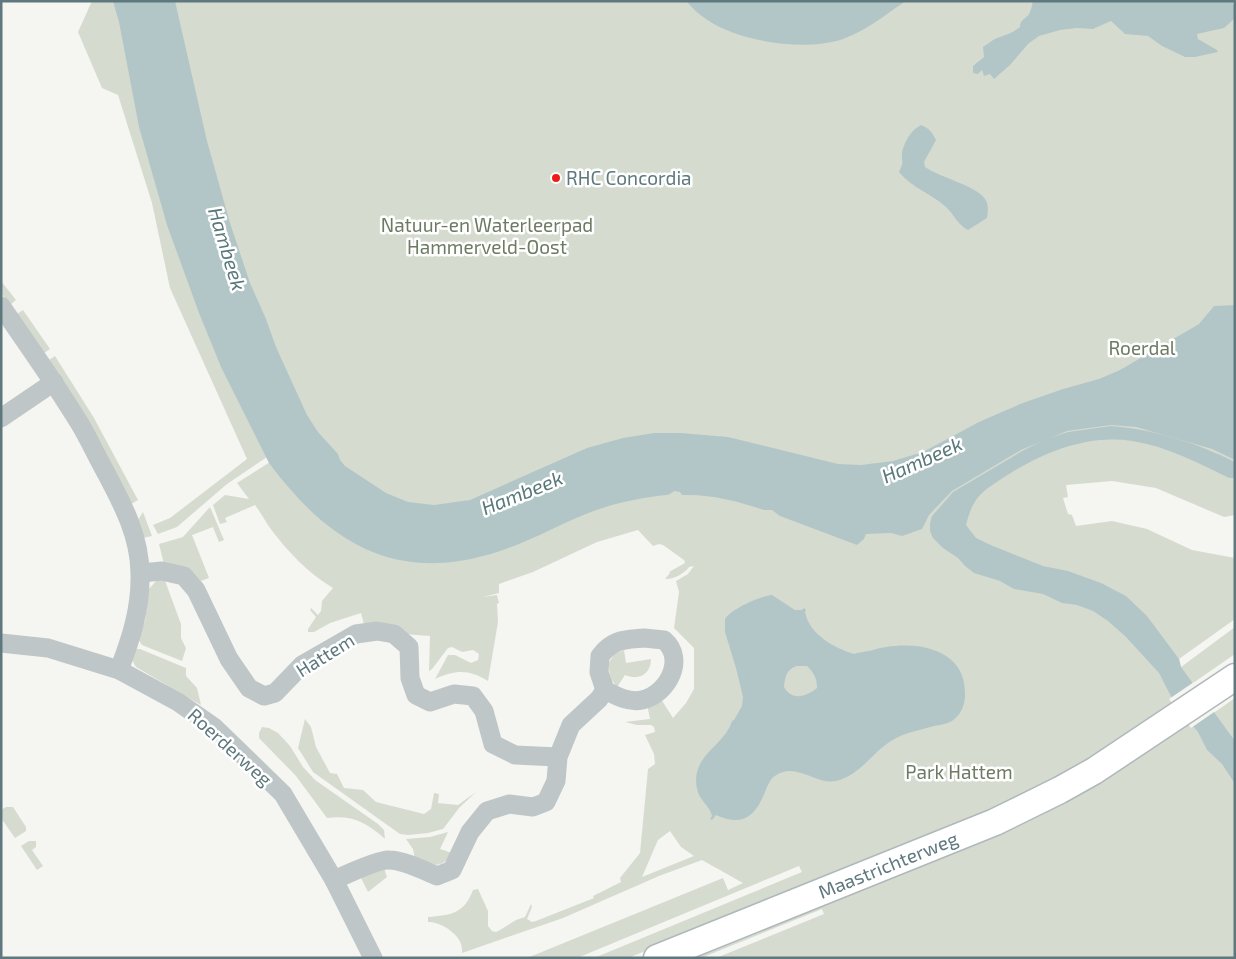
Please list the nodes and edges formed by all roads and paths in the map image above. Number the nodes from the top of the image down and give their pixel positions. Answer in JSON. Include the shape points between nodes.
{"nodes":[{"id":1,"x":1,"y":306,"type":"edge"},
{"id":2,"x":54,"y":382,"type":"junction"},
{"id":3,"x":1,"y":418,"type":"edge"},
{"id":4,"x":140,"y":573,"type":"junction"},
{"id":5,"x":1,"y":643,"type":"edge"},
{"id":6,"x":118,"y":670,"type":"junction"},
{"id":7,"x":1235,"y":677,"type":"edge"},
{"id":8,"x":605,"y":690,"type":"dead end"},
{"id":9,"x":558,"y":758,"type":"junction"},
{"id":10,"x":334,"y":880,"type":"junction"},
{"id":11,"x":373,"y":958,"type":"edge"},
{"id":12,"x":657,"y":958,"type":"edge"}],
"edges":[{"from":1,"to":2,"type":"street"},
{"from":2,"to":3,"type":"street"},
{"from":2,"to":4,"type":"street","via":[[81,425],[126,511],[137,545]]},
{"from":4,"to":6,"type":"street","via":[[139,604]]},
{"from":4,"to":9,"type":"street","name":"Hattem","via":[[162,571],[184,576],[196,590],[229,659],[249,688],[264,696],[275,693],[302,665],[356,634],[377,631],[394,634],[409,647],[410,678],[416,696],[430,702],[454,694],[473,696],[484,711],[493,744],[515,754]]},
{"from":5,"to":6,"type":"street","name":"Roerderweg","via":[[48,648]]},
{"from":6,"to":10,"type":"street","name":"Roerderweg","via":[[178,702],[214,727],[243,755],[282,794]]},
{"from":7,"to":12,"type":"main road","name":"Maastrichterweg","via":[[1121,754],[1060,790],[995,822]]},
{"from":8,"to":9,"type":"street","via":[[571,725]]},
{"from":9,"to":10,"type":"street","via":[[556,781],[546,802],[532,807],[509,804],[487,811],[470,832],[452,870],[437,876],[388,860]]},
{"from":10,"to":11,"type":"street","name":"Roerderweg"}]}
